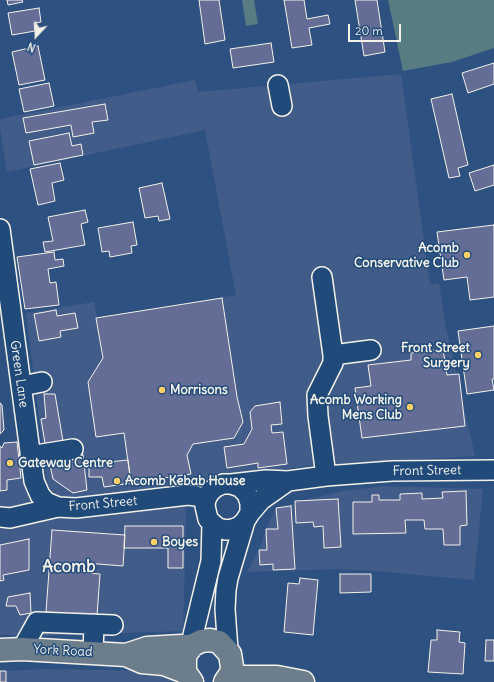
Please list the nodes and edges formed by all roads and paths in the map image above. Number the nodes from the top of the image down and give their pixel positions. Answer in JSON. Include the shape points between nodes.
{"nodes":[{"id":1,"x":278,"y":85,"type":"dead end"},
{"id":2,"x":282,"y":106,"type":"dead end"},
{"id":3,"x":0,"y":229,"type":"edge"},
{"id":4,"x":2,"y":261,"type":"edge"},
{"id":5,"x":322,"y":277,"type":"dead end"},
{"id":6,"x":7,"y":335,"type":"edge"},
{"id":7,"x":372,"y":350,"type":"dead end"},
{"id":8,"x":333,"y":355,"type":"junction"},
{"id":9,"x":42,"y":382,"type":"dead end"},
{"id":10,"x":22,"y":386,"type":"junction"},
{"id":11,"x":73,"y":449,"type":"dead end"},
{"id":12,"x":30,"y":456,"type":"junction"},
{"id":13,"x":494,"y":470,"type":"edge"},
{"id":14,"x":326,"y":476,"type":"junction"},
{"id":15,"x":288,"y":481,"type":"junction"},
{"id":16,"x":231,"y":484,"type":"junction"},
{"id":17,"x":206,"y":500,"type":"junction"},
{"id":18,"x":58,"y":507,"type":"junction"},
{"id":19,"x":0,"y":517,"type":"edge"},
{"id":20,"x":248,"y":517,"type":"junction"},
{"id":21,"x":212,"y":524,"type":"junction"},
{"id":22,"x":94,"y":624,"type":"junction"},
{"id":23,"x":113,"y":625,"type":"dead end"},
{"id":24,"x":192,"y":646,"type":"junction"},
{"id":25,"x":22,"y":649,"type":"junction"},
{"id":26,"x":0,"y":650,"type":"edge"},
{"id":27,"x":229,"y":652,"type":"junction"},
{"id":28,"x":93,"y":653,"type":"junction"},
{"id":29,"x":126,"y":655,"type":"junction"},
{"id":30,"x":188,"y":677,"type":"edge"},
{"id":31,"x":277,"y":677,"type":"junction"},
{"id":32,"x":226,"y":680,"type":"edge"},
{"id":33,"x":303,"y":682,"type":"edge"}],
"edges":[{"from":1,"to":2,"type":"street"},
{"from":3,"to":4,"type":"street","name":"Green Lane"},
{"from":4,"to":6,"type":"street","name":"Green Lane"},
{"from":5,"to":8,"type":"street"},
{"from":6,"to":10,"type":"street","name":"Green Lane"},
{"from":7,"to":8,"type":"street"},
{"from":8,"to":14,"type":"street","via":[[333,363],[318,395],[318,416]]},
{"from":9,"to":10,"type":"street"},
{"from":10,"to":12,"type":"street","name":"Green Lane"},
{"from":11,"to":12,"type":"street"},
{"from":12,"to":18,"type":"street","name":"Green Lane","via":[[34,481],[40,495],[46,502]]},
{"from":13,"to":14,"type":"street","name":"Front Street","via":[[392,471]]},
{"from":14,"to":15,"type":"street","name":"Front Street"},
{"from":15,"to":16,"type":"street","name":"Front Street","via":[[266,480]]},
{"from":15,"to":20,"type":"street","name":"Front Street","via":[[261,500]]},
{"from":16,"to":17,"type":"street","via":[[216,487]]},
{"from":16,"to":20,"type":"street","via":[[240,487],[247,494],[250,503]]},
{"from":17,"to":18,"type":"street","name":"Front Street","via":[[188,496],[76,508]]},
{"from":17,"to":21,"type":"street","via":[[206,512]]},
{"from":18,"to":19,"type":"street","name":"Front Street","via":[[10,518]]},
{"from":20,"to":21,"type":"street","via":[[240,526],[233,529],[226,530]]},
{"from":20,"to":27,"type":"street","via":[[226,590]]},
{"from":21,"to":24,"type":"street","via":[[211,561]]},
{"from":22,"to":23,"type":"street"},
{"from":22,"to":25,"type":"street","via":[[37,622]]},
{"from":22,"to":28,"type":"street"},
{"from":24,"to":27,"type":"main road","name":"York Road","via":[[210,640],[218,642]]},
{"from":24,"to":29,"type":"main road","name":"York Road","via":[[147,648]]},
{"from":24,"to":30,"type":"main road","via":[[185,658]]},
{"from":25,"to":26,"type":"main road","name":"York Road"},
{"from":25,"to":28,"type":"main road","name":"York Road"},
{"from":27,"to":31,"type":"main road"},
{"from":27,"to":32,"type":"main road","via":[[232,667]]},
{"from":28,"to":29,"type":"main road","name":"York Road"},
{"from":29,"to":30,"type":"main road","name":"York Road","via":[[142,662],[164,664]]},
{"from":31,"to":32,"type":"main road","via":[[237,677]]},
{"from":31,"to":33,"type":"main road"}]}
